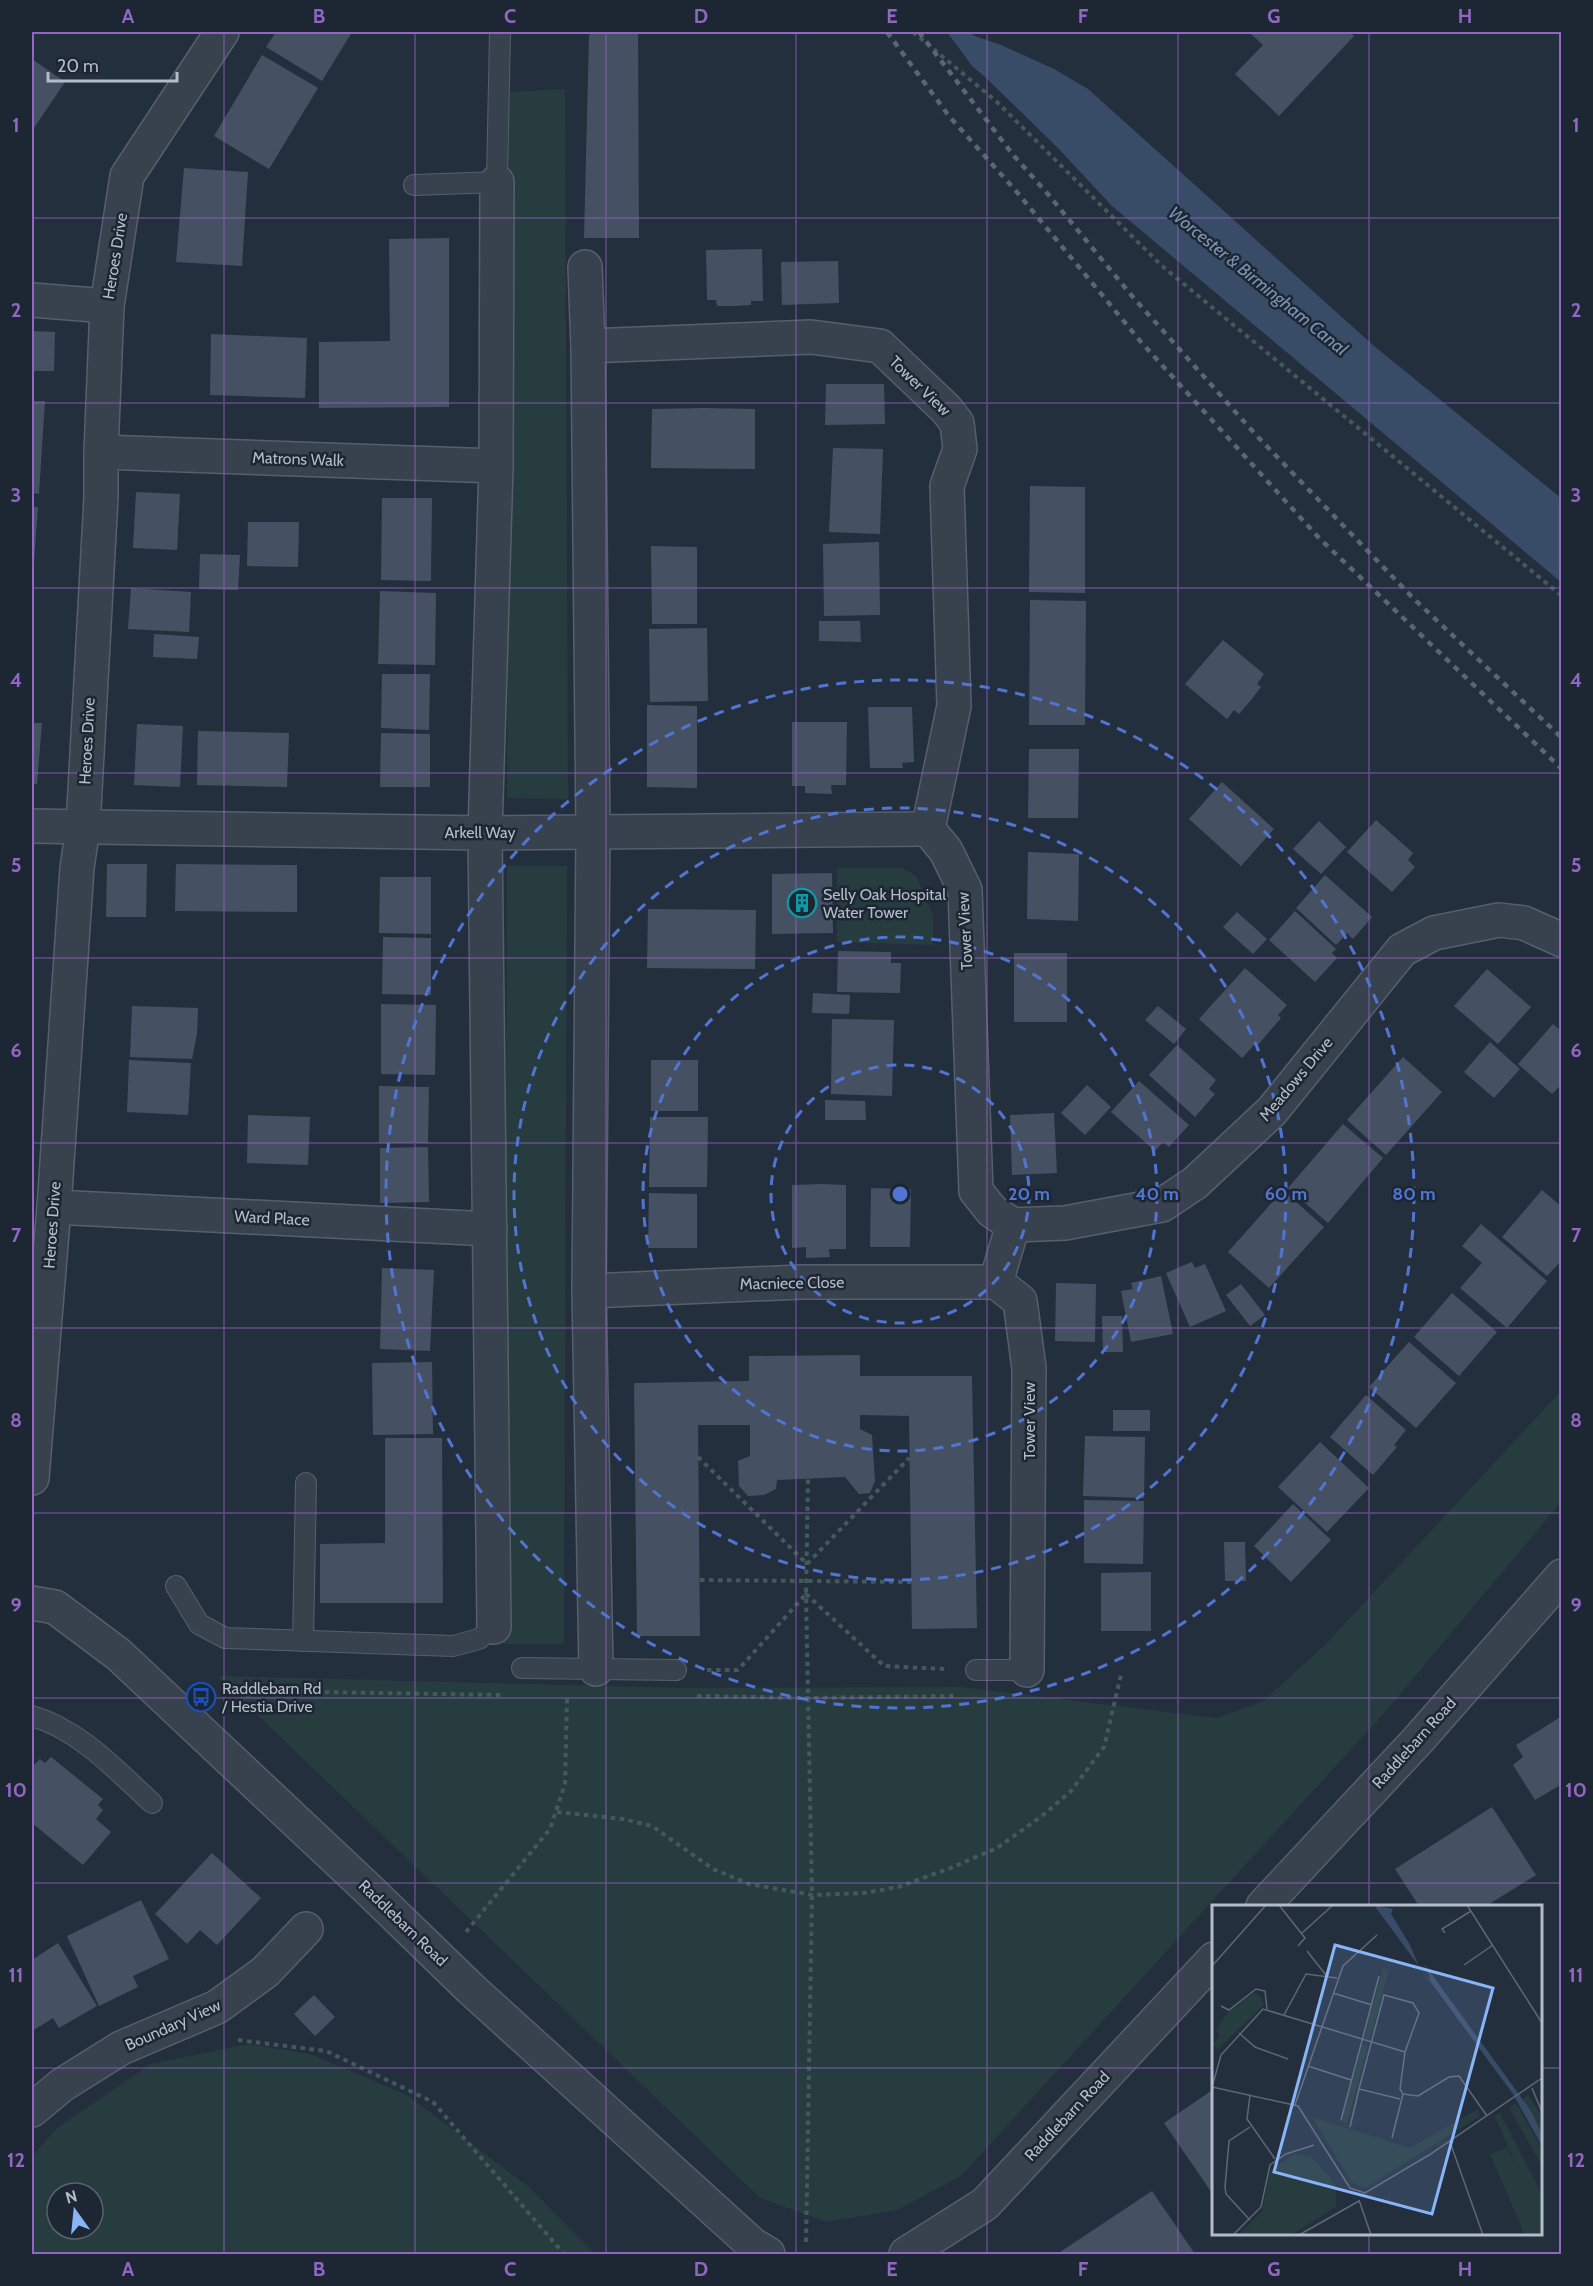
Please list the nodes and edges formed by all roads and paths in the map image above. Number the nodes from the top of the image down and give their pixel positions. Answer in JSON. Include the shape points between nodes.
{"nodes":[{"id":1,"x":222,"y":32,"type":"edge"},
{"id":2,"x":500,"y":32,"type":"edge"},
{"id":3,"x":913,"y":32,"type":"edge"},
{"id":4,"x":497,"y":182,"type":"junction"},
{"id":5,"x":414,"y":185,"type":"dead end"},
{"id":6,"x":585,"y":267,"type":"dead end"},
{"id":7,"x":32,"y":300,"type":"edge"},
{"id":8,"x":106,"y":306,"type":"junction"},
{"id":9,"x":588,"y":346,"type":"junction"},
{"id":10,"x":101,"y":452,"type":"junction"},
{"id":11,"x":496,"y":466,"type":"junction"},
{"id":12,"x":1562,"y":596,"type":"edge"},
{"id":13,"x":32,"y":826,"type":"edge"},
{"id":14,"x":83,"y":827,"type":"junction"},
{"id":15,"x":928,"y":829,"type":"junction"},
{"id":16,"x":593,"y":831,"type":"junction"},
{"id":17,"x":485,"y":833,"type":"junction"},
{"id":18,"x":1562,"y":940,"type":"edge"},
{"id":19,"x":54,"y":1207,"type":"junction"},
{"id":20,"x":1014,"y":1225,"type":"junction"},
{"id":21,"x":490,"y":1229,"type":"junction"},
{"id":22,"x":996,"y":1282,"type":"junction"},
{"id":23,"x":589,"y":1291,"type":"junction"},
{"id":24,"x":698,"y":1457,"type":"dead end"},
{"id":25,"x":909,"y":1458,"type":"dead end"},
{"id":26,"x":32,"y":1478,"type":"edge"},
{"id":27,"x":808,"y":1479,"type":"dead end"},
{"id":28,"x":306,"y":1483,"type":"dead end"},
{"id":29,"x":807,"y":1564,"type":"junction"},
{"id":30,"x":1562,"y":1576,"type":"edge"},
{"id":31,"x":700,"y":1580,"type":"dead end"},
{"id":32,"x":807,"y":1581,"type":"junction"},
{"id":33,"x":912,"y":1582,"type":"dead end"},
{"id":34,"x":176,"y":1586,"type":"dead end"},
{"id":35,"x":807,"y":1594,"type":"junction"},
{"id":36,"x":32,"y":1603,"type":"edge"},
{"id":37,"x":495,"y":1627,"type":"joint"},
{"id":38,"x":303,"y":1641,"type":"junction"},
{"id":39,"x":522,"y":1668,"type":"dead end"},
{"id":40,"x":596,"y":1669,"type":"junction"},
{"id":41,"x":676,"y":1670,"type":"joint"},
{"id":42,"x":976,"y":1670,"type":"junction"},
{"id":43,"x":1027,"y":1670,"type":"joint"},
{"id":44,"x":1121,"y":1675,"type":"dead end"},
{"id":45,"x":509,"y":1695,"type":"dead end"},
{"id":46,"x":558,"y":1696,"type":"dead end"},
{"id":47,"x":696,"y":1696,"type":"dead end"},
{"id":48,"x":808,"y":1698,"type":"junction"},
{"id":49,"x":32,"y":1716,"type":"edge"},
{"id":50,"x":200,"y":1731,"type":"junction"},
{"id":51,"x":152,"y":1803,"type":"dead end"},
{"id":52,"x":557,"y":1812,"type":"junction"},
{"id":53,"x":812,"y":1895,"type":"junction"},
{"id":54,"x":1264,"y":1905,"type":"edge"},
{"id":55,"x":306,"y":1929,"type":"dead end"},
{"id":56,"x":442,"y":1961,"type":"junction"},
{"id":57,"x":1212,"y":1961,"type":"edge"},
{"id":58,"x":233,"y":2039,"type":"dead end"},
{"id":59,"x":32,"y":2110,"type":"edge"},
{"id":60,"x":806,"y":2242,"type":"dead end"},
{"id":61,"x":564,"y":2254,"type":"edge"},
{"id":62,"x":768,"y":2254,"type":"edge"},
{"id":63,"x":906,"y":2254,"type":"edge"}],
"edges":[{"from":1,"to":8,"type":"street","name":"Heroes Drive","via":[[127,176]]},
{"from":2,"to":4,"type":"lane"},
{"from":3,"to":12,"type":"path","via":[[998,102],[1162,266]]},
{"from":4,"to":5,"type":"lane"},
{"from":4,"to":11,"type":"street"},
{"from":6,"to":9,"type":"street"},
{"from":7,"to":8,"type":"street"},
{"from":8,"to":10,"type":"street","name":"Heroes Drive"},
{"from":9,"to":15,"type":"street","name":"Tower View","via":[[811,337],[880,346],[957,423],[960,449],[947,486],[954,706]]},
{"from":9,"to":16,"type":"street"},
{"from":10,"to":11,"type":"street","name":"Matrons Walk"},
{"from":10,"to":14,"type":"street","name":"Heroes Drive"},
{"from":11,"to":17,"type":"street"},
{"from":13,"to":14,"type":"street","name":"Arkell Way"},
{"from":14,"to":17,"type":"street","name":"Arkell Way"},
{"from":14,"to":19,"type":"street","name":"Heroes Drive","via":[[76,868]]},
{"from":15,"to":16,"type":"street","name":"Arkell Way"},
{"from":15,"to":20,"type":"street","name":"Tower View","via":[[966,890],[976,1191],[992,1211]]},
{"from":16,"to":17,"type":"street","name":"Arkell Way"},
{"from":16,"to":23,"type":"street"},
{"from":17,"to":21,"type":"street"},
{"from":18,"to":20,"type":"street","name":"Meadows Drive","via":[[1524,923],[1499,921],[1434,933],[1402,950],[1272,1111],[1195,1183],[1162,1205],[1065,1223]]},
{"from":19,"to":21,"type":"street","name":"Ward Place"},
{"from":19,"to":26,"type":"street","name":"Heroes Drive"},
{"from":20,"to":22,"type":"street"},
{"from":21,"to":37,"type":"street"},
{"from":22,"to":23,"type":"street","name":"Macniece Close","via":[[801,1282]]},
{"from":22,"to":43,"type":"street","name":"Tower View","via":[[1020,1301],[1029,1368]]},
{"from":23,"to":40,"type":"street"},
{"from":24,"to":29,"type":"path"},
{"from":25,"to":29,"type":"path"},
{"from":27,"to":29,"type":"path"},
{"from":28,"to":38,"type":"lane"},
{"from":29,"to":32,"type":"path"},
{"from":30,"to":54,"type":"street","name":"Raddlebarn Road","via":[[1418,1740]]},
{"from":31,"to":32,"type":"path"},
{"from":32,"to":33,"type":"path"},
{"from":32,"to":35,"type":"path"},
{"from":34,"to":38,"type":"lane","via":[[199,1624],[225,1638]]},
{"from":35,"to":41,"type":"path","via":[[738,1670]]},
{"from":35,"to":42,"type":"path","via":[[884,1666]]},
{"from":35,"to":48,"type":"path"},
{"from":36,"to":50,"type":"street","name":"Raddlebarn Road","via":[[55,1607],[118,1654]]},
{"from":37,"to":38,"type":"lane","via":[[479,1639],[453,1646]]},
{"from":39,"to":40,"type":"lane"},
{"from":40,"to":41,"type":"lane"},
{"from":42,"to":43,"type":"lane"},
{"from":42,"to":48,"type":"path","via":[[964,1696]]},
{"from":44,"to":53,"type":"path","via":[[1104,1747],[1071,1791],[997,1848],[898,1887]]},
{"from":45,"to":50,"type":"path","via":[[253,1691]]},
{"from":46,"to":52,"type":"path","via":[[567,1696],[565,1784]]},
{"from":47,"to":48,"type":"path"},
{"from":48,"to":53,"type":"path"},
{"from":49,"to":51,"type":"lane","via":[[47,1720],[86,1743]]},
{"from":50,"to":56,"type":"street","name":"Raddlebarn Road"},
{"from":52,"to":53,"type":"path","via":[[652,1826],[713,1869],[749,1884]]},
{"from":52,"to":56,"type":"path","via":[[550,1829]]},
{"from":53,"to":60,"type":"path"},
{"from":55,"to":59,"type":"street","name":"Boundary View","via":[[265,1972],[217,2007],[121,2048],[62,2085]]},
{"from":56,"to":62,"type":"street","name":"Raddlebarn Road","via":[[753,2245]]},
{"from":57,"to":63,"type":"street","name":"Raddlebarn Road","via":[[985,2204]]},
{"from":58,"to":61,"type":"path","via":[[326,2051],[433,2102]]}]}
